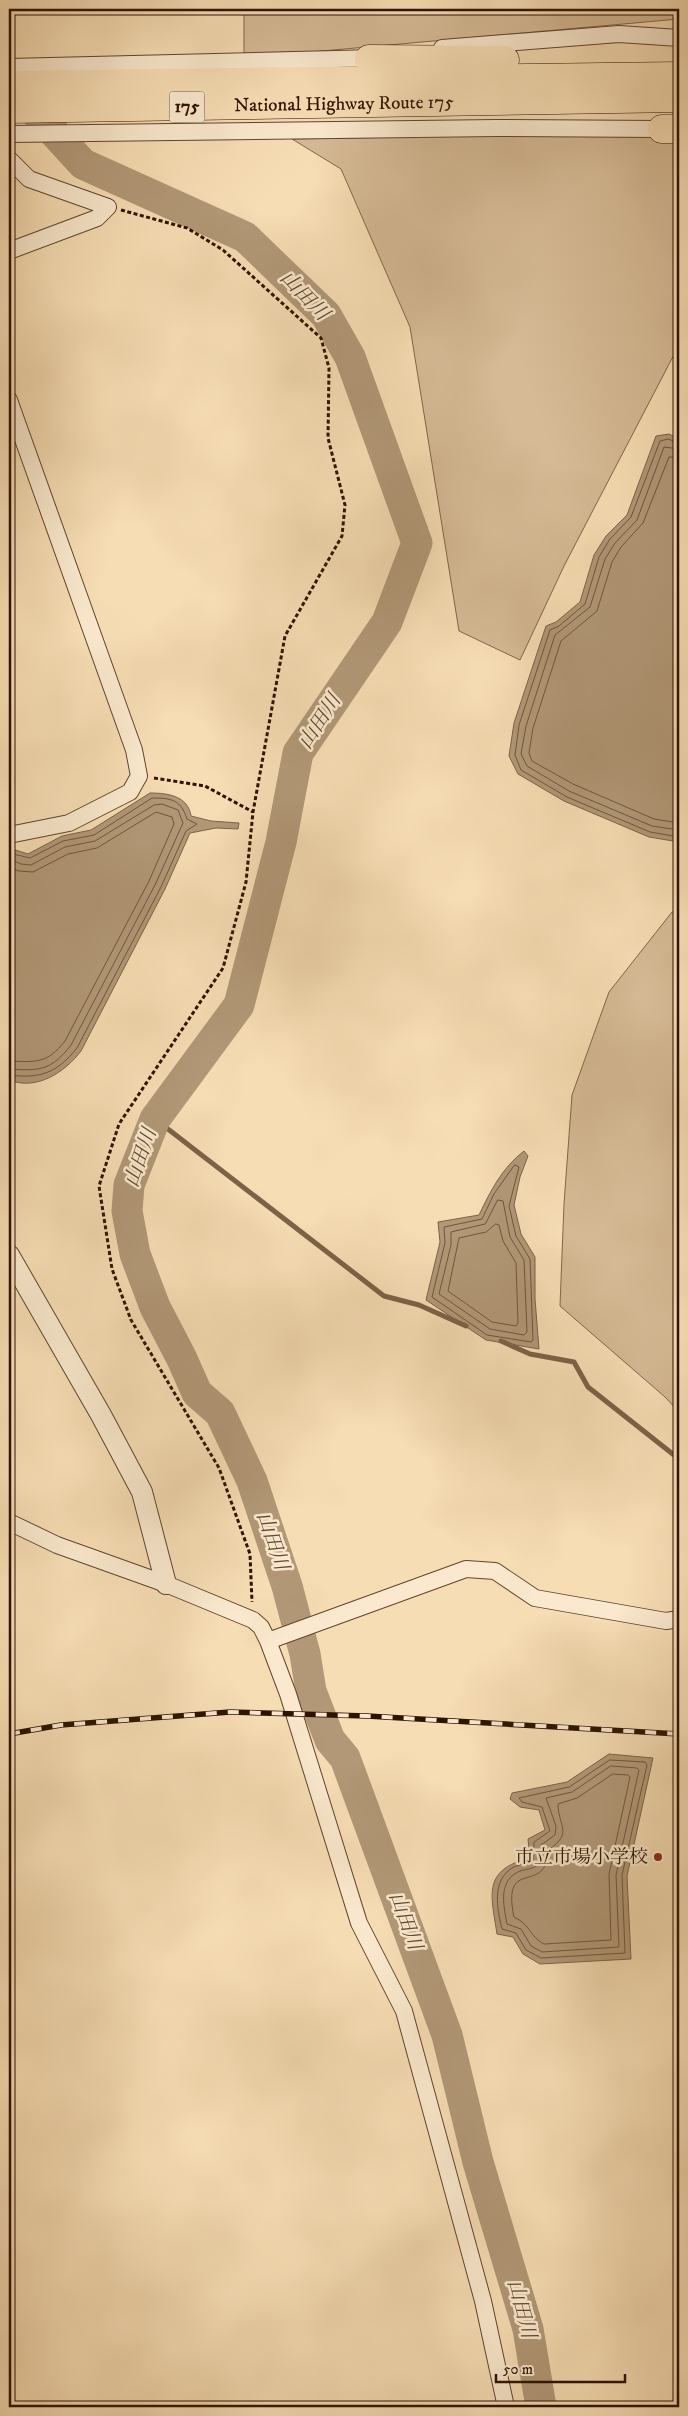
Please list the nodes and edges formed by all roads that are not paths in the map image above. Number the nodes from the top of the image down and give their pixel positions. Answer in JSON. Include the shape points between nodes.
{"nodes":[{"id":1,"x":679,"y":38,"type":"edge"},
{"id":2,"x":9,"y":67,"type":"edge"},
{"id":3,"x":679,"y":76,"type":"edge"},
{"id":4,"x":9,"y":85,"type":"edge"},
{"id":5,"x":366,"y":94,"type":"junction"},
{"id":6,"x":679,"y":98,"type":"edge"},
{"id":7,"x":9,"y":109,"type":"edge"},
{"id":8,"x":674,"y":131,"type":"edge"},
{"id":9,"x":9,"y":134,"type":"edge"},
{"id":10,"x":9,"y":159,"type":"edge"},
{"id":11,"x":9,"y":251,"type":"edge"},
{"id":12,"x":9,"y":400,"type":"edge"},
{"id":13,"x":9,"y":835,"type":"edge"},
{"id":14,"x":9,"y":1255,"type":"edge"},
{"id":15,"x":9,"y":1522,"type":"edge"},
{"id":16,"x":166,"y":1584,"type":"junction"},
{"id":17,"x":679,"y":1619,"type":"edge"},
{"id":18,"x":268,"y":1640,"type":"junction"},
{"id":19,"x":506,"y":2407,"type":"edge"}],
"edges":[{"from":1,"to":5,"type":"street","via":[[619,34],[422,49]]},
{"from":2,"to":5,"type":"street"},
{"from":3,"to":5,"type":"highway","name":"National Highway Route 175","number":"175"},
{"from":4,"to":5,"type":"highway","name":"National Highway Route 175","number":"175"},
{"from":5,"to":6,"type":"highway","name":"National Highway Route 175","number":"175"},
{"from":5,"to":7,"type":"highway","name":"National Highway Route 175","number":"175"},
{"from":5,"to":8,"type":"street","via":[[497,128]]},
{"from":5,"to":9,"type":"street"},
{"from":10,"to":11,"type":"street","via":[[29,179],[108,207],[97,218]]},
{"from":12,"to":13,"type":"street","via":[[134,750],[139,776],[130,792],[69,823]]},
{"from":14,"to":16,"type":"street","via":[[142,1492]]},
{"from":15,"to":16,"type":"street","via":[[58,1545]]},
{"from":16,"to":18,"type":"street","via":[[253,1620]]},
{"from":17,"to":18,"type":"street","via":[[666,1621],[535,1598],[494,1571],[466,1569]]},
{"from":18,"to":19,"type":"street","via":[[288,1694],[359,1923],[404,2011],[483,2301]]}]}
